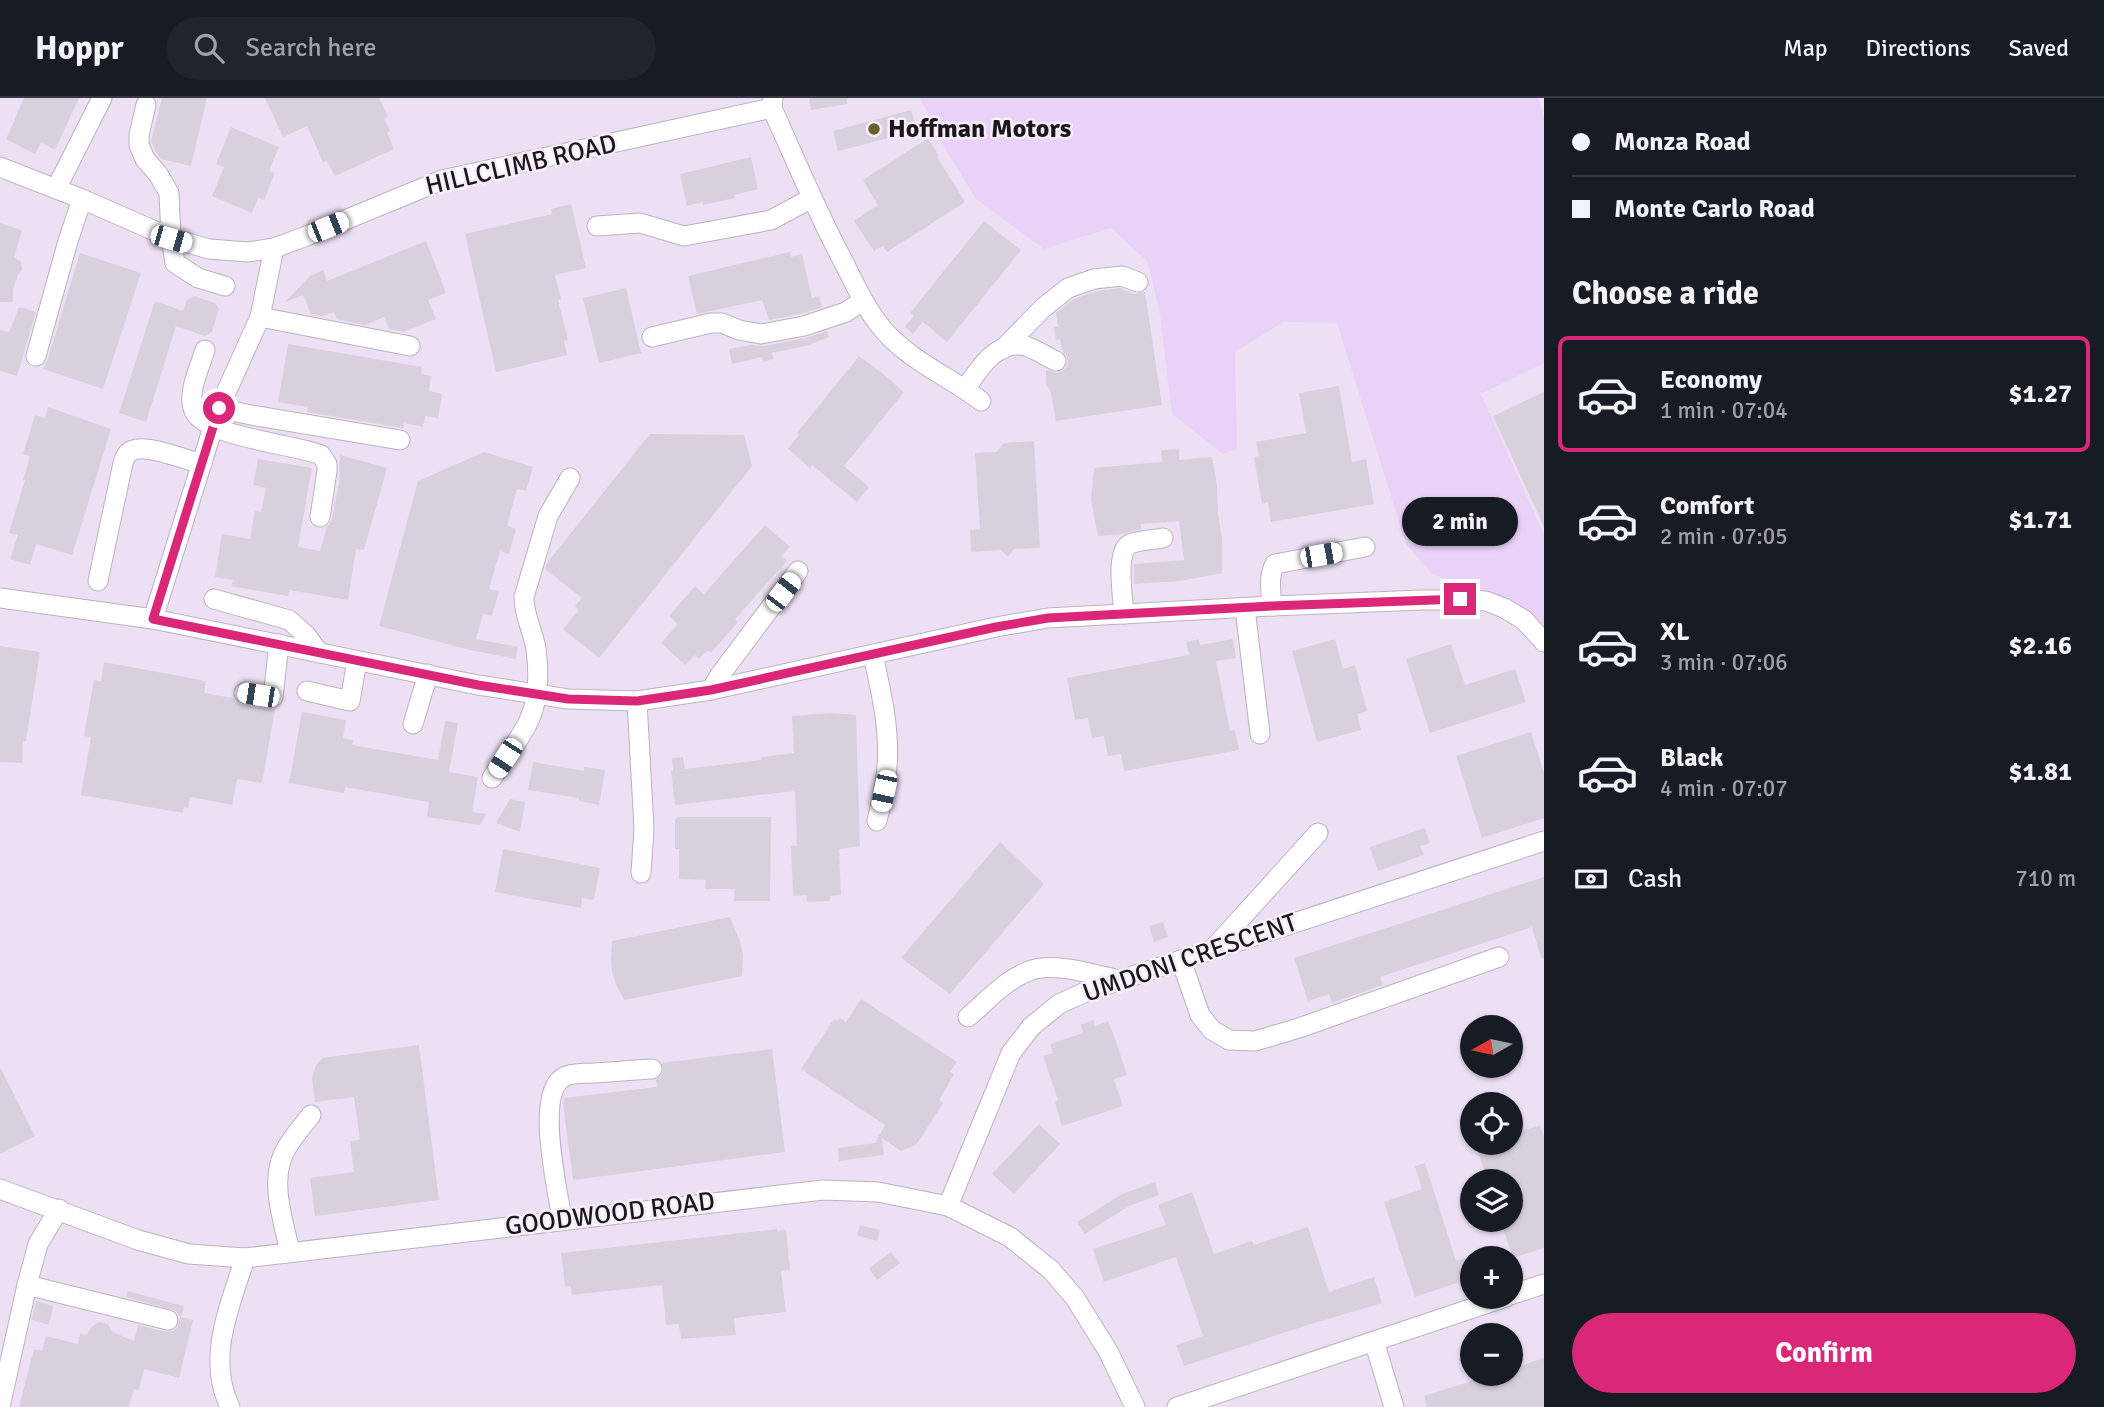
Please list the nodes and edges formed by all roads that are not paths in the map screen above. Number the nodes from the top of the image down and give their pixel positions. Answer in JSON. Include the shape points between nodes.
{"nodes":[{"id":1,"x":102,"y":98,"type":"edge"},
{"id":2,"x":773,"y":103,"type":"edge"},
{"id":3,"x":146,"y":105,"type":"dead end"},
{"id":4,"x":0,"y":167,"type":"edge"},
{"id":5,"x":56,"y":189,"type":"junction"},
{"id":6,"x":811,"y":198,"type":"junction"},
{"id":7,"x":82,"y":199,"type":"junction"},
{"id":8,"x":597,"y":226,"type":"dead end"},
{"id":9,"x":171,"y":239,"type":"junction"},
{"id":10,"x":274,"y":248,"type":"junction"},
{"id":11,"x":1138,"y":282,"type":"dead end"},
{"id":12,"x":225,"y":286,"type":"dead end"},
{"id":13,"x":862,"y":301,"type":"junction"},
{"id":14,"x":260,"y":317,"type":"junction"},
{"id":15,"x":652,"y":337,"type":"dead end"},
{"id":16,"x":410,"y":346,"type":"dead end"},
{"id":17,"x":1003,"y":349,"type":"junction"},
{"id":18,"x":205,"y":350,"type":"dead end"},
{"id":19,"x":36,"y":356,"type":"dead end"},
{"id":20,"x":1056,"y":361,"type":"dead end"},
{"id":21,"x":965,"y":389,"type":"junction"},
{"id":22,"x":981,"y":401,"type":"dead end"},
{"id":23,"x":216,"y":417,"type":"junction"},
{"id":24,"x":400,"y":440,"type":"dead end"},
{"id":25,"x":201,"y":464,"type":"junction"},
{"id":26,"x":570,"y":478,"type":"dead end"},
{"id":27,"x":320,"y":517,"type":"dead end"},
{"id":28,"x":1163,"y":538,"type":"dead end"},
{"id":29,"x":1365,"y":547,"type":"dead end"},
{"id":30,"x":798,"y":571,"type":"dead end"},
{"id":31,"x":98,"y":581,"type":"dead end"},
{"id":32,"x":0,"y":598,"type":"edge"},
{"id":33,"x":214,"y":598,"type":"dead end"},
{"id":34,"x":1272,"y":606,"type":"junction"},
{"id":35,"x":1245,"y":608,"type":"junction"},
{"id":36,"x":1124,"y":614,"type":"junction"},
{"id":37,"x":153,"y":619,"type":"junction"},
{"id":38,"x":1544,"y":642,"type":"edge"},
{"id":39,"x":279,"y":645,"type":"junction"},
{"id":40,"x":319,"y":653,"type":"junction"},
{"id":41,"x":873,"y":655,"type":"junction"},
{"id":42,"x":358,"y":661,"type":"junction"},
{"id":43,"x":428,"y":674,"type":"junction"},
{"id":44,"x":711,"y":690,"type":"junction"},
{"id":45,"x":307,"y":691,"type":"dead end"},
{"id":46,"x":244,"y":693,"type":"dead end"},
{"id":47,"x":537,"y":693,"type":"junction"},
{"id":48,"x":637,"y":701,"type":"junction"},
{"id":49,"x":413,"y":724,"type":"dead end"},
{"id":50,"x":1260,"y":734,"type":"dead end"},
{"id":51,"x":492,"y":778,"type":"dead end"},
{"id":52,"x":877,"y":821,"type":"dead end"},
{"id":53,"x":1318,"y":833,"type":"dead end"},
{"id":54,"x":1544,"y":841,"type":"edge"},
{"id":55,"x":641,"y":873,"type":"dead end"},
{"id":56,"x":1212,"y":950,"type":"junction"},
{"id":57,"x":1499,"y":957,"type":"dead end"},
{"id":58,"x":1181,"y":960,"type":"junction"},
{"id":59,"x":1121,"y":980,"type":"junction"},
{"id":60,"x":968,"y":1017,"type":"dead end"},
{"id":61,"x":652,"y":1069,"type":"dead end"},
{"id":62,"x":311,"y":1115,"type":"dead end"},
{"id":63,"x":0,"y":1189,"type":"edge"},
{"id":64,"x":948,"y":1206,"type":"junction"},
{"id":65,"x":59,"y":1209,"type":"junction"},
{"id":66,"x":562,"y":1219,"type":"junction"},
{"id":67,"x":290,"y":1252,"type":"junction"},
{"id":68,"x":245,"y":1258,"type":"junction"},
{"id":69,"x":1544,"y":1284,"type":"edge"},
{"id":70,"x":27,"y":1285,"type":"junction"},
{"id":71,"x":1523,"y":1291,"type":"edge"},
{"id":72,"x":1469,"y":1309,"type":"edge"},
{"id":73,"x":168,"y":1320,"type":"dead end"},
{"id":74,"x":1374,"y":1341,"type":"junction"},
{"id":75,"x":0,"y":1407,"type":"edge"},
{"id":76,"x":230,"y":1407,"type":"edge"},
{"id":77,"x":1135,"y":1407,"type":"edge"},
{"id":78,"x":1177,"y":1407,"type":"edge"},
{"id":79,"x":1394,"y":1407,"type":"edge"}],
"edges":[{"from":1,"to":5,"type":"street"},
{"from":2,"to":6,"type":"street"},
{"from":2,"to":10,"type":"street","name":"HILLCLIMB ROAD","via":[[442,180]]},
{"from":3,"to":9,"type":"street","via":[[139,145],[169,193]]},
{"from":4,"to":5,"type":"street","name":"HILLCLIMB ROAD"},
{"from":5,"to":7,"type":"street","name":"HILLCLIMB ROAD"},
{"from":6,"to":8,"type":"street","via":[[771,220],[684,236],[640,223]]},
{"from":6,"to":13,"type":"street"},
{"from":7,"to":9,"type":"street","name":"HILLCLIMB ROAD"},
{"from":7,"to":19,"type":"street"},
{"from":9,"to":10,"type":"street","name":"HILLCLIMB ROAD","via":[[209,249],[248,252]]},
{"from":9,"to":12,"type":"street","via":[[175,263],[198,278]]},
{"from":10,"to":14,"type":"street"},
{"from":11,"to":17,"type":"street","via":[[1122,276],[1068,288]]},
{"from":13,"to":15,"type":"street","via":[[846,312],[804,326],[761,334],[710,323]]},
{"from":13,"to":21,"type":"street","via":[[888,335],[918,362]]},
{"from":14,"to":16,"type":"street"},
{"from":14,"to":23,"type":"street"},
{"from":17,"to":20,"type":"street","via":[[1020,345]]},
{"from":17,"to":21,"type":"street","via":[[987,359]]},
{"from":18,"to":23,"type":"street","via":[[191,401],[202,422]]},
{"from":21,"to":22,"type":"street"},
{"from":23,"to":24,"type":"street","via":[[251,415]]},
{"from":23,"to":25,"type":"street"},
{"from":23,"to":27,"type":"street","via":[[243,437],[321,455],[327,471]]},
{"from":25,"to":31,"type":"street","via":[[148,449],[128,453]]},
{"from":25,"to":37,"type":"street"},
{"from":26,"to":47,"type":"street","via":[[548,516],[524,597],[536,646]]},
{"from":28,"to":36,"type":"street","via":[[1129,544],[1123,550]]},
{"from":29,"to":34,"type":"street","via":[[1275,564],[1270,582]]},
{"from":30,"to":44,"type":"street"},
{"from":32,"to":37,"type":"street"},
{"from":33,"to":40,"type":"street","via":[[289,621]]},
{"from":34,"to":35,"type":"street"},
{"from":34,"to":38,"type":"street","via":[[1486,601],[1524,620]]},
{"from":35,"to":36,"type":"street"},
{"from":35,"to":50,"type":"street"},
{"from":36,"to":41,"type":"street","via":[[1048,618]]},
{"from":37,"to":39,"type":"street"},
{"from":39,"to":40,"type":"street"},
{"from":39,"to":46,"type":"street","via":[[273,698]]},
{"from":40,"to":42,"type":"street"},
{"from":41,"to":44,"type":"street"},
{"from":41,"to":52,"type":"street","via":[[888,744]]},
{"from":42,"to":43,"type":"street"},
{"from":42,"to":45,"type":"street","via":[[350,701]]},
{"from":43,"to":47,"type":"street"},
{"from":43,"to":49,"type":"street"},
{"from":44,"to":48,"type":"street"},
{"from":47,"to":48,"type":"street","via":[[568,699]]},
{"from":47,"to":51,"type":"street","via":[[530,719]]},
{"from":48,"to":55,"type":"street","via":[[644,829]]},
{"from":53,"to":56,"type":"street"},
{"from":54,"to":56,"type":"street","name":"UMDONI CRESCENT"},
{"from":56,"to":58,"type":"street","name":"UMDONI CRESCENT"},
{"from":57,"to":58,"type":"street","via":[[1255,1041],[1229,1040],[1212,1030],[1200,1015]]},
{"from":58,"to":59,"type":"street","name":"UMDONI CRESCENT"},
{"from":59,"to":60,"type":"street","via":[[1042,967],[1004,986]]},
{"from":59,"to":64,"type":"street","name":"UMDONI CRESCENT","via":[[1059,1004],[1031,1027],[1011,1053]]},
{"from":61,"to":66,"type":"street","via":[[570,1074],[553,1087],[549,1128]]},
{"from":62,"to":67,"type":"street","via":[[279,1168],[280,1207]]},
{"from":63,"to":65,"type":"street","name":"GOODWOOD ROAD"},
{"from":64,"to":66,"type":"street","name":"GOODWOOD ROAD","via":[[878,1192],[823,1190]]},
{"from":64,"to":77,"type":"street","name":"GOODWOOD ROAD","via":[[1010,1237],[1051,1270],[1075,1298],[1108,1351]]},
{"from":65,"to":68,"type":"street","name":"GOODWOOD ROAD","via":[[189,1255]]},
{"from":65,"to":70,"type":"street","via":[[38,1244]]},
{"from":66,"to":67,"type":"street","name":"GOODWOOD ROAD"},
{"from":67,"to":68,"type":"street","name":"GOODWOOD ROAD"},
{"from":68,"to":76,"type":"street","via":[[219,1353]]},
{"from":69,"to":71,"type":"street"},
{"from":70,"to":73,"type":"street"},
{"from":70,"to":75,"type":"street"},
{"from":72,"to":74,"type":"street"},
{"from":74,"to":78,"type":"street"},
{"from":74,"to":79,"type":"street"}]}
